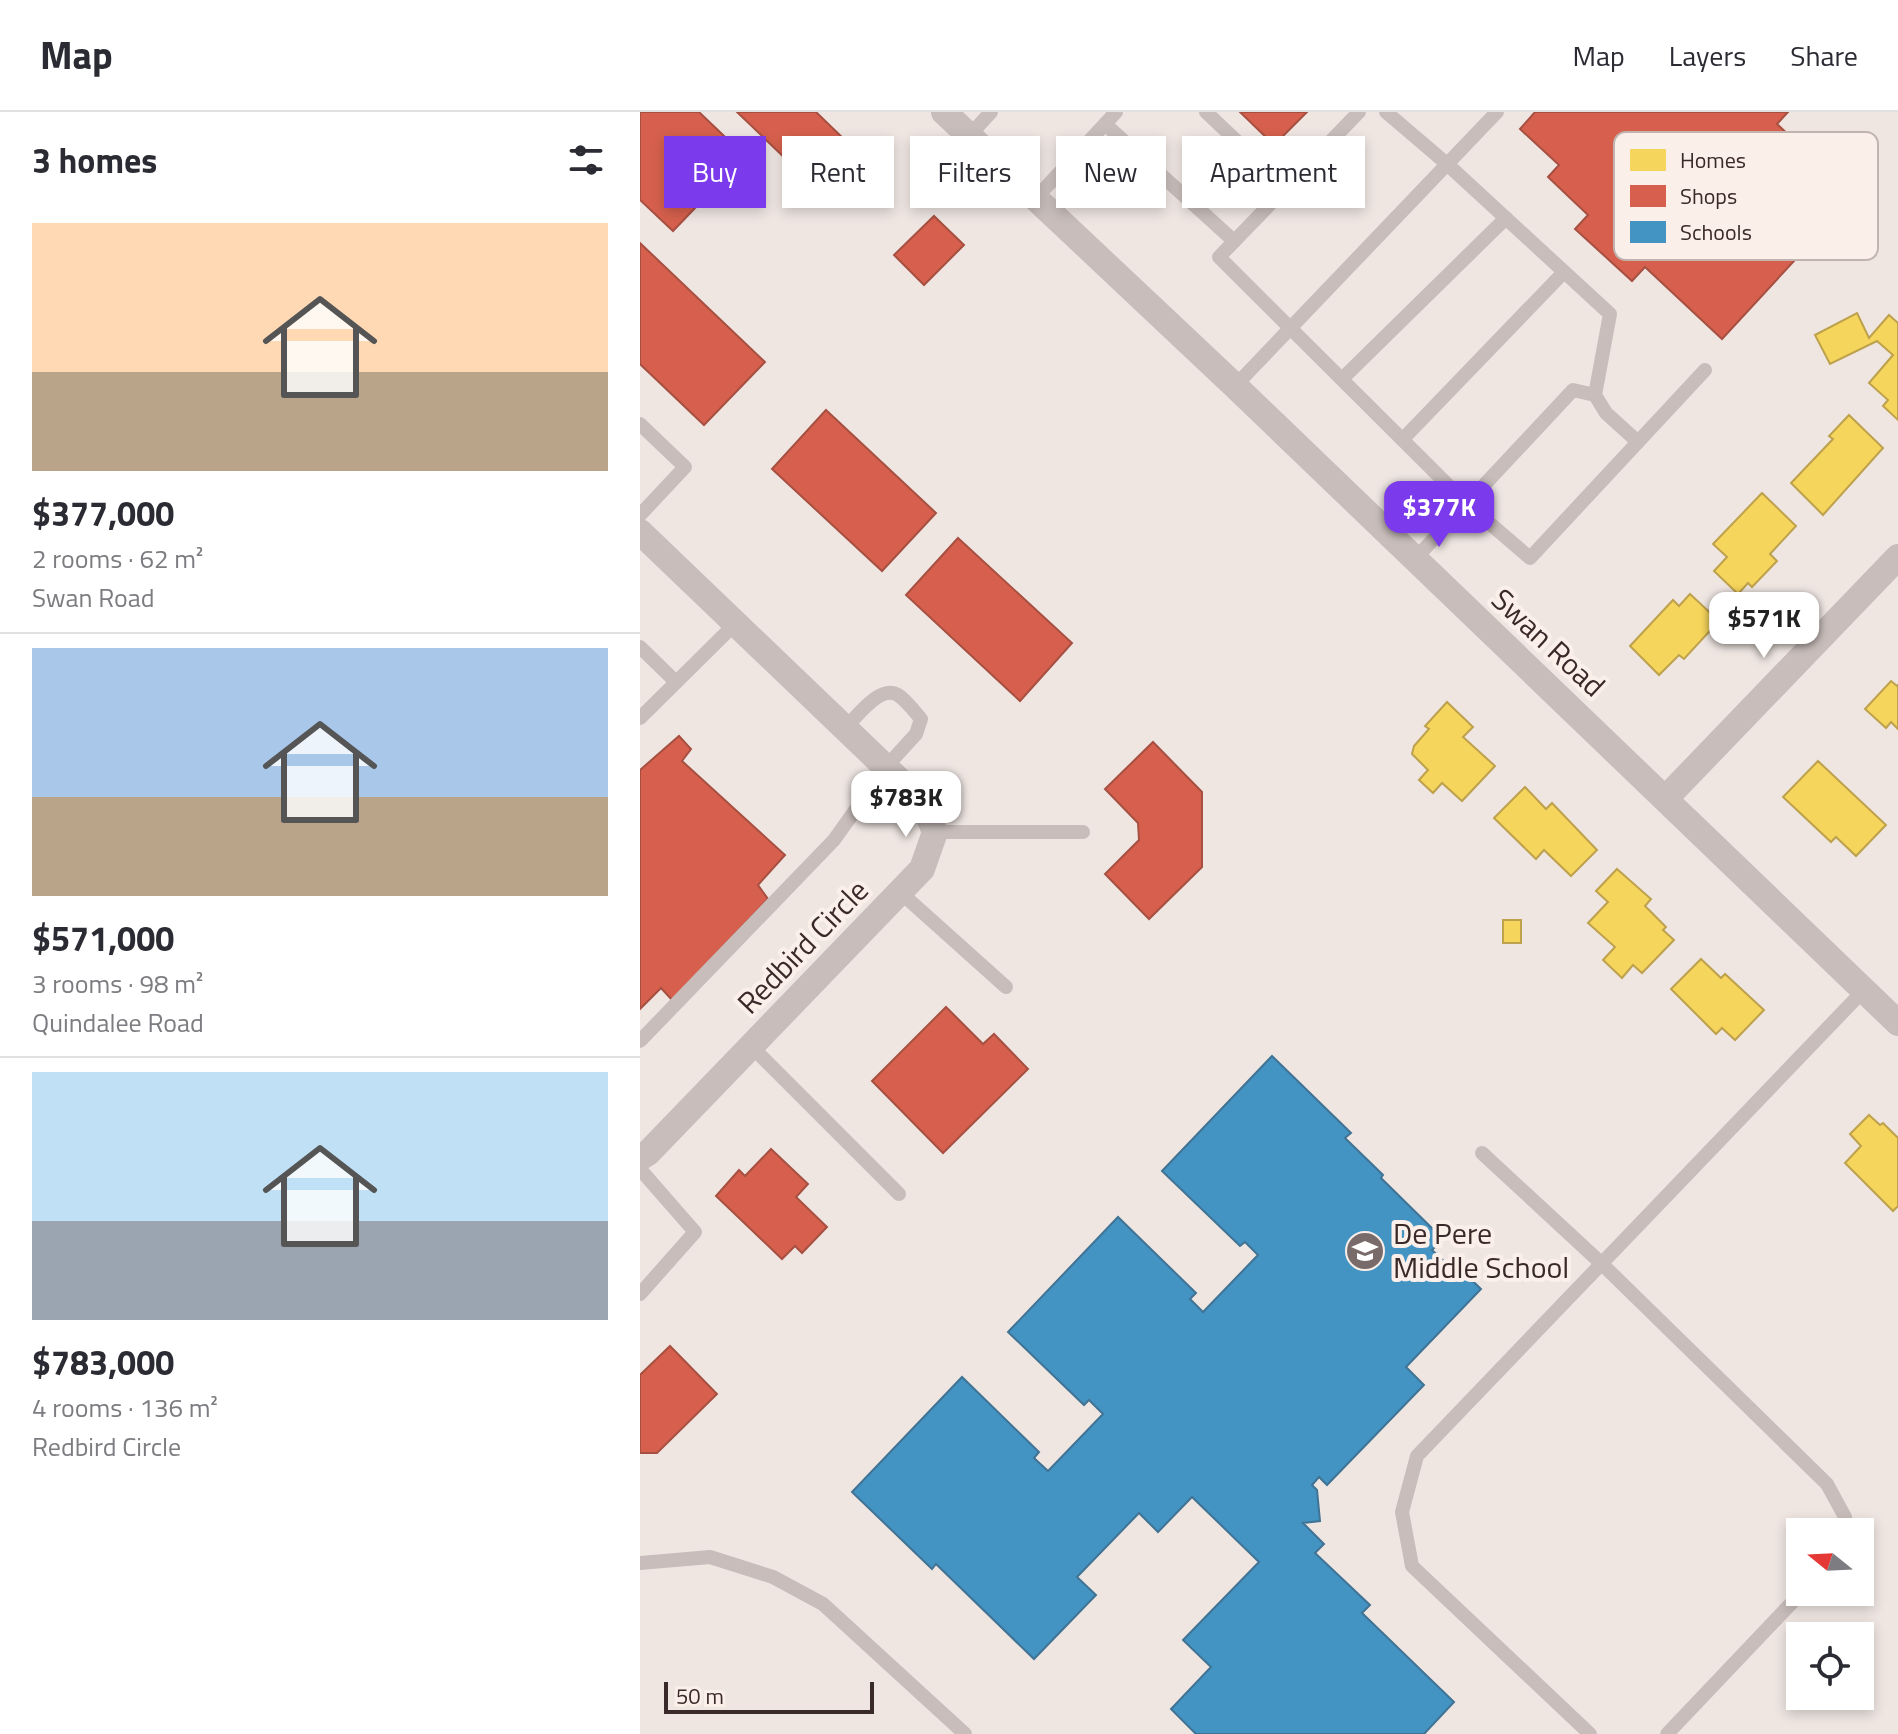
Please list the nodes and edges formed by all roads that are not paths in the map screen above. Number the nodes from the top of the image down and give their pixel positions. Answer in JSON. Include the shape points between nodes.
{"nodes":[{"id":1,"x":944,"y":112,"type":"edge"},
{"id":2,"x":991,"y":112,"type":"edge"},
{"id":3,"x":1116,"y":112,"type":"edge"},
{"id":4,"x":1206,"y":112,"type":"edge"},
{"id":5,"x":1359,"y":112,"type":"edge"},
{"id":6,"x":1386,"y":112,"type":"edge"},
{"id":7,"x":1497,"y":112,"type":"edge"},
{"id":8,"x":1105,"y":124,"type":"junction"},
{"id":9,"x":969,"y":136,"type":"joint"},
{"id":10,"x":1231,"y":136,"type":"edge"},
{"id":11,"x":1336,"y":136,"type":"edge"},
{"id":12,"x":1447,"y":164,"type":"junction"},
{"id":13,"x":1040,"y":194,"type":"edge"},
{"id":14,"x":1040,"y":204,"type":"edge"},
{"id":15,"x":1266,"y":208,"type":"edge"},
{"id":16,"x":1506,"y":218,"type":"junction"},
{"id":17,"x":1234,"y":241,"type":"junction"},
{"id":18,"x":1564,"y":272,"type":"junction"},
{"id":19,"x":1292,"y":327,"type":"junction"},
{"id":20,"x":1705,"y":370,"type":"dead end"},
{"id":21,"x":1343,"y":378,"type":"junction"},
{"id":22,"x":1235,"y":386,"type":"junction"},
{"id":23,"x":1595,"y":395,"type":"junction"},
{"id":24,"x":640,"y":424,"type":"edge"},
{"id":25,"x":1403,"y":439,"type":"junction"},
{"id":26,"x":1638,"y":442,"type":"junction"},
{"id":27,"x":1467,"y":504,"type":"junction"},
{"id":28,"x":640,"y":515,"type":"edge"},
{"id":29,"x":640,"y":532,"type":"edge"},
{"id":30,"x":1898,"y":557,"type":"edge"},
{"id":31,"x":1414,"y":560,"type":"junction"},
{"id":32,"x":735,"y":624,"type":"junction"},
{"id":33,"x":640,"y":647,"type":"edge"},
{"id":34,"x":676,"y":682,"type":"junction"},
{"id":35,"x":640,"y":718,"type":"edge"},
{"id":36,"x":845,"y":728,"type":"junction"},
{"id":37,"x":886,"y":767,"type":"junction"},
{"id":38,"x":1666,"y":798,"type":"junction"},
{"id":39,"x":935,"y":832,"type":"junction"},
{"id":40,"x":1083,"y":832,"type":"dead end"},
{"id":41,"x":900,"y":892,"type":"junction"},
{"id":42,"x":1006,"y":987,"type":"dead end"},
{"id":43,"x":1864,"y":990,"type":"junction"},
{"id":44,"x":1898,"y":1023,"type":"edge"},
{"id":45,"x":640,"y":1041,"type":"edge"},
{"id":46,"x":751,"y":1046,"type":"junction"},
{"id":47,"x":1482,"y":1153,"type":"dead end"},
{"id":48,"x":640,"y":1158,"type":"edge"},
{"id":49,"x":640,"y":1169,"type":"edge"},
{"id":50,"x":899,"y":1194,"type":"dead end"},
{"id":51,"x":1602,"y":1264,"type":"junction"},
{"id":52,"x":640,"y":1294,"type":"edge"},
{"id":53,"x":1845,"y":1518,"type":"edge"},
{"id":54,"x":640,"y":1563,"type":"edge"},
{"id":55,"x":1789,"y":1606,"type":"edge"},
{"id":56,"x":965,"y":1734,"type":"edge"},
{"id":57,"x":1590,"y":1734,"type":"edge"},
{"id":58,"x":1667,"y":1734,"type":"edge"}],
"edges":[{"from":1,"to":9,"type":"street","name":"Swan Road"},
{"from":2,"to":9,"type":"lane"},
{"from":3,"to":8,"type":"lane"},
{"from":4,"to":10,"type":"lane"},
{"from":5,"to":11,"type":"lane"},
{"from":6,"to":12,"type":"lane"},
{"from":7,"to":12,"type":"lane"},
{"from":8,"to":13,"type":"lane"},
{"from":8,"to":17,"type":"lane"},
{"from":12,"to":16,"type":"lane"},
{"from":12,"to":19,"type":"lane"},
{"from":14,"to":22,"type":"street","name":"Swan Road"},
{"from":15,"to":17,"type":"lane"},
{"from":16,"to":18,"type":"lane"},
{"from":16,"to":21,"type":"lane"},
{"from":17,"to":19,"type":"lane","via":[[1219,257]]},
{"from":18,"to":23,"type":"lane","via":[[1610,314]]},
{"from":18,"to":25,"type":"lane"},
{"from":19,"to":21,"type":"lane"},
{"from":19,"to":22,"type":"lane"},
{"from":20,"to":26,"type":"lane"},
{"from":21,"to":25,"type":"lane"},
{"from":22,"to":31,"type":"street","name":"Swan Road"},
{"from":23,"to":26,"type":"lane","via":[[1606,413]]},
{"from":23,"to":27,"type":"lane","via":[[1573,390]]},
{"from":24,"to":28,"type":"lane","via":[[685,467]]},
{"from":25,"to":27,"type":"lane"},
{"from":26,"to":27,"type":"lane","via":[[1530,558]]},
{"from":27,"to":31,"type":"lane"},
{"from":29,"to":32,"type":"street"},
{"from":30,"to":38,"type":"street"},
{"from":31,"to":38,"type":"street","name":"Swan Road"},
{"from":32,"to":34,"type":"lane"},
{"from":32,"to":36,"type":"street"},
{"from":33,"to":34,"type":"lane"},
{"from":34,"to":35,"type":"lane"},
{"from":36,"to":37,"type":"street"},
{"from":36,"to":37,"type":"lane","via":[[881,693],[899,696],[921,719]]},
{"from":37,"to":39,"type":"street","via":[[923,803]]},
{"from":37,"to":45,"type":"lane","via":[[834,840]]},
{"from":38,"to":43,"type":"street","name":"Swan Road"},
{"from":39,"to":40,"type":"lane"},
{"from":39,"to":41,"type":"street","name":"Redbird Circle","via":[[922,869]]},
{"from":41,"to":42,"type":"lane"},
{"from":41,"to":46,"type":"street","name":"Redbird Circle"},
{"from":43,"to":44,"type":"street","name":"Swan Road"},
{"from":43,"to":51,"type":"lane"},
{"from":46,"to":48,"type":"street","name":"Redbird Circle"},
{"from":46,"to":50,"type":"lane"},
{"from":47,"to":51,"type":"lane"},
{"from":49,"to":52,"type":"lane","via":[[695,1232]]},
{"from":51,"to":53,"type":"lane","via":[[1827,1484]]},
{"from":51,"to":57,"type":"lane","via":[[1417,1456],[1402,1512],[1412,1566]]},
{"from":54,"to":56,"type":"lane","via":[[710,1557],[786,1584],[823,1604]]},
{"from":55,"to":58,"type":"lane"}]}
